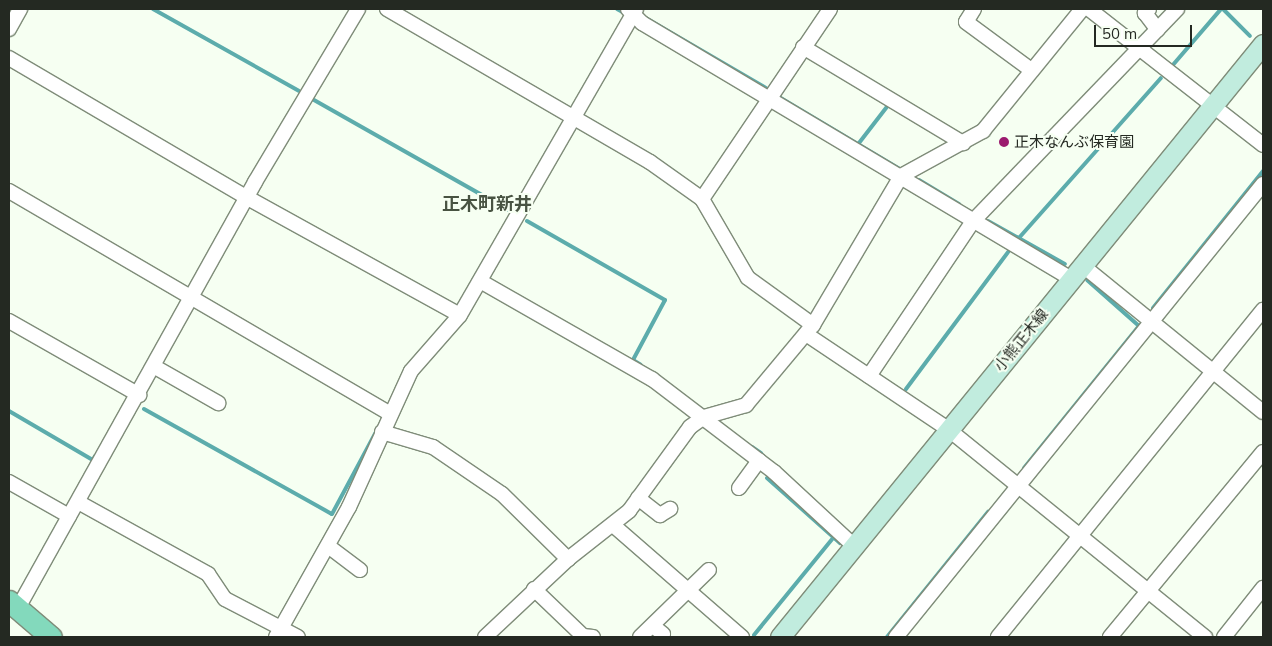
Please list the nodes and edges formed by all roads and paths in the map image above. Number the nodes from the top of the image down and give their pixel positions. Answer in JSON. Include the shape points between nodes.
{"nodes":[{"id":1,"x":20,"y":9,"type":"edge"},
{"id":2,"x":358,"y":9,"type":"edge"},
{"id":3,"x":388,"y":9,"type":"edge"},
{"id":4,"x":830,"y":9,"type":"edge"},
{"id":5,"x":974,"y":9,"type":"edge"},
{"id":6,"x":1082,"y":9,"type":"edge"},
{"id":7,"x":1090,"y":9,"type":"edge"},
{"id":8,"x":1149,"y":9,"type":"edge"},
{"id":9,"x":1177,"y":9,"type":"edge"},
{"id":10,"x":632,"y":11,"type":"edge"},
{"id":11,"x":9,"y":29,"type":"edge"},
{"id":12,"x":1158,"y":30,"type":"junction"},
{"id":13,"x":1263,"y":44,"type":"edge"},
{"id":14,"x":803,"y":47,"type":"junction"},
{"id":15,"x":1140,"y":50,"type":"junction"},
{"id":16,"x":9,"y":58,"type":"edge"},
{"id":17,"x":1030,"y":69,"type":"junction"},
{"id":18,"x":769,"y":98,"type":"junction"},
{"id":19,"x":1212,"y":105,"type":"junction"},
{"id":20,"x":573,"y":117,"type":"junction"},
{"id":21,"x":963,"y":143,"type":"junction"},
{"id":22,"x":1263,"y":145,"type":"edge"},
{"id":23,"x":901,"y":176,"type":"junction"},
{"id":24,"x":1263,"y":184,"type":"edge"},
{"id":25,"x":9,"y":191,"type":"edge"},
{"id":26,"x":246,"y":197,"type":"junction"},
{"id":27,"x":702,"y":199,"type":"junction"},
{"id":28,"x":974,"y":220,"type":"junction"},
{"id":29,"x":1076,"y":272,"type":"junction"},
{"id":30,"x":480,"y":281,"type":"junction"},
{"id":31,"x":194,"y":299,"type":"junction"},
{"id":32,"x":1263,"y":310,"type":"edge"},
{"id":33,"x":460,"y":315,"type":"junction"},
{"id":34,"x":9,"y":321,"type":"edge"},
{"id":35,"x":1150,"y":323,"type":"junction"},
{"id":36,"x":809,"y":330,"type":"junction"},
{"id":37,"x":154,"y":367,"type":"junction"},
{"id":38,"x":1214,"y":371,"type":"junction"},
{"id":39,"x":869,"y":376,"type":"junction"},
{"id":40,"x":139,"y":395,"type":"junction"},
{"id":41,"x":218,"y":402,"type":"dead end"},
{"id":42,"x":1263,"y":412,"type":"edge"},
{"id":43,"x":391,"y":414,"type":"junction"},
{"id":44,"x":704,"y":417,"type":"junction"},
{"id":45,"x":948,"y":429,"type":"junction"},
{"id":46,"x":382,"y":432,"type":"junction"},
{"id":47,"x":1263,"y":452,"type":"edge"},
{"id":48,"x":759,"y":460,"type":"junction"},
{"id":49,"x":9,"y":482,"type":"edge"},
{"id":50,"x":1017,"y":486,"type":"junction"},
{"id":51,"x":738,"y":488,"type":"dead end"},
{"id":52,"x":638,"y":498,"type":"junction"},
{"id":53,"x":78,"y":502,"type":"junction"},
{"id":54,"x":670,"y":509,"type":"dead end"},
{"id":55,"x":70,"y":516,"type":"junction"},
{"id":56,"x":613,"y":525,"type":"junction"},
{"id":57,"x":1079,"y":536,"type":"junction"},
{"id":58,"x":328,"y":546,"type":"junction"},
{"id":59,"x":855,"y":547,"type":"junction"},
{"id":60,"x":568,"y":560,"type":"junction"},
{"id":61,"x":360,"y":570,"type":"dead end"},
{"id":62,"x":709,"y":570,"type":"dead end"},
{"id":63,"x":1263,"y":588,"type":"edge"},
{"id":64,"x":534,"y":590,"type":"junction"},
{"id":65,"x":688,"y":590,"type":"junction"},
{"id":66,"x":1147,"y":591,"type":"junction"},
{"id":67,"x":13,"y":604,"type":"edge"},
{"id":68,"x":280,"y":633,"type":"edge"},
{"id":69,"x":488,"y":636,"type":"edge"},
{"id":70,"x":783,"y":636,"type":"edge"},
{"id":71,"x":51,"y":637,"type":"edge"},
{"id":72,"x":298,"y":637,"type":"edge"},
{"id":73,"x":593,"y":637,"type":"edge"},
{"id":74,"x":640,"y":637,"type":"edge"},
{"id":75,"x":742,"y":637,"type":"edge"},
{"id":76,"x":896,"y":637,"type":"edge"},
{"id":77,"x":998,"y":637,"type":"edge"},
{"id":78,"x":1110,"y":637,"type":"edge"},
{"id":79,"x":1204,"y":637,"type":"edge"},
{"id":80,"x":1224,"y":637,"type":"edge"}],
"edges":[{"from":1,"to":11,"type":"street"},
{"from":2,"to":26,"type":"street"},
{"from":3,"to":20,"type":"street"},
{"from":4,"to":14,"type":"street"},
{"from":5,"to":17,"type":"street","via":[[966,22]]},
{"from":6,"to":17,"type":"street"},
{"from":7,"to":15,"type":"street"},
{"from":8,"to":12,"type":"street","via":[[1145,13]]},
{"from":9,"to":12,"type":"street"},
{"from":10,"to":18,"type":"street"},
{"from":10,"to":20,"type":"street"},
{"from":12,"to":15,"type":"street"},
{"from":13,"to":19,"type":"main road","name":"小熊正木線"},
{"from":14,"to":18,"type":"street"},
{"from":14,"to":21,"type":"street"},
{"from":15,"to":19,"type":"street"},
{"from":15,"to":28,"type":"street"},
{"from":16,"to":26,"type":"street"},
{"from":17,"to":21,"type":"street","via":[[983,131]]},
{"from":18,"to":23,"type":"street"},
{"from":18,"to":27,"type":"street"},
{"from":19,"to":22,"type":"street"},
{"from":19,"to":29,"type":"main road","name":"小熊正木線"},
{"from":20,"to":27,"type":"street"},
{"from":20,"to":30,"type":"street"},
{"from":21,"to":23,"type":"street"},
{"from":23,"to":28,"type":"street"},
{"from":23,"to":36,"type":"street"},
{"from":24,"to":35,"type":"street"},
{"from":25,"to":31,"type":"street"},
{"from":26,"to":31,"type":"street"},
{"from":26,"to":33,"type":"street"},
{"from":27,"to":36,"type":"street","via":[[748,278]]},
{"from":28,"to":29,"type":"street"},
{"from":28,"to":39,"type":"street"},
{"from":29,"to":35,"type":"street"},
{"from":29,"to":45,"type":"main road","name":"小熊正木線"},
{"from":30,"to":33,"type":"street"},
{"from":30,"to":44,"type":"street","via":[[652,380]]},
{"from":31,"to":37,"type":"street"},
{"from":31,"to":43,"type":"street"},
{"from":32,"to":38,"type":"street"},
{"from":33,"to":43,"type":"street","via":[[411,371]]},
{"from":34,"to":40,"type":"street"},
{"from":35,"to":38,"type":"street"},
{"from":35,"to":50,"type":"street"},
{"from":36,"to":39,"type":"street"},
{"from":36,"to":44,"type":"street","via":[[746,405]]},
{"from":37,"to":40,"type":"street"},
{"from":37,"to":41,"type":"street"},
{"from":38,"to":42,"type":"street"},
{"from":38,"to":57,"type":"street"},
{"from":39,"to":45,"type":"street"},
{"from":40,"to":53,"type":"street"},
{"from":43,"to":46,"type":"street"},
{"from":44,"to":48,"type":"street"},
{"from":44,"to":52,"type":"street","via":[[690,427]]},
{"from":45,"to":50,"type":"street"},
{"from":45,"to":59,"type":"main road","name":"小熊正木線"},
{"from":46,"to":58,"type":"street"},
{"from":46,"to":60,"type":"street","via":[[433,447],[502,494]]},
{"from":47,"to":66,"type":"street"},
{"from":48,"to":51,"type":"street"},
{"from":48,"to":59,"type":"street"},
{"from":49,"to":55,"type":"street"},
{"from":50,"to":57,"type":"street"},
{"from":50,"to":76,"type":"street"},
{"from":52,"to":54,"type":"street","via":[[660,515]]},
{"from":52,"to":56,"type":"street"},
{"from":53,"to":55,"type":"street"},
{"from":53,"to":68,"type":"street","via":[[208,574],[225,598]]},
{"from":55,"to":67,"type":"street"},
{"from":56,"to":60,"type":"street"},
{"from":56,"to":65,"type":"street"},
{"from":57,"to":66,"type":"street"},
{"from":57,"to":77,"type":"street"},
{"from":58,"to":61,"type":"street"},
{"from":58,"to":68,"type":"street"},
{"from":59,"to":70,"type":"main road","name":"小熊正木線"},
{"from":60,"to":64,"type":"street"},
{"from":62,"to":65,"type":"street"},
{"from":63,"to":80,"type":"street"},
{"from":64,"to":69,"type":"street"},
{"from":64,"to":73,"type":"street","via":[[582,636]]},
{"from":65,"to":74,"type":"street","via":[[658,630]]},
{"from":65,"to":75,"type":"street"},
{"from":66,"to":78,"type":"street"},
{"from":66,"to":79,"type":"street"},
{"from":67,"to":71,"type":"main road"},
{"from":68,"to":72,"type":"street"}]}
